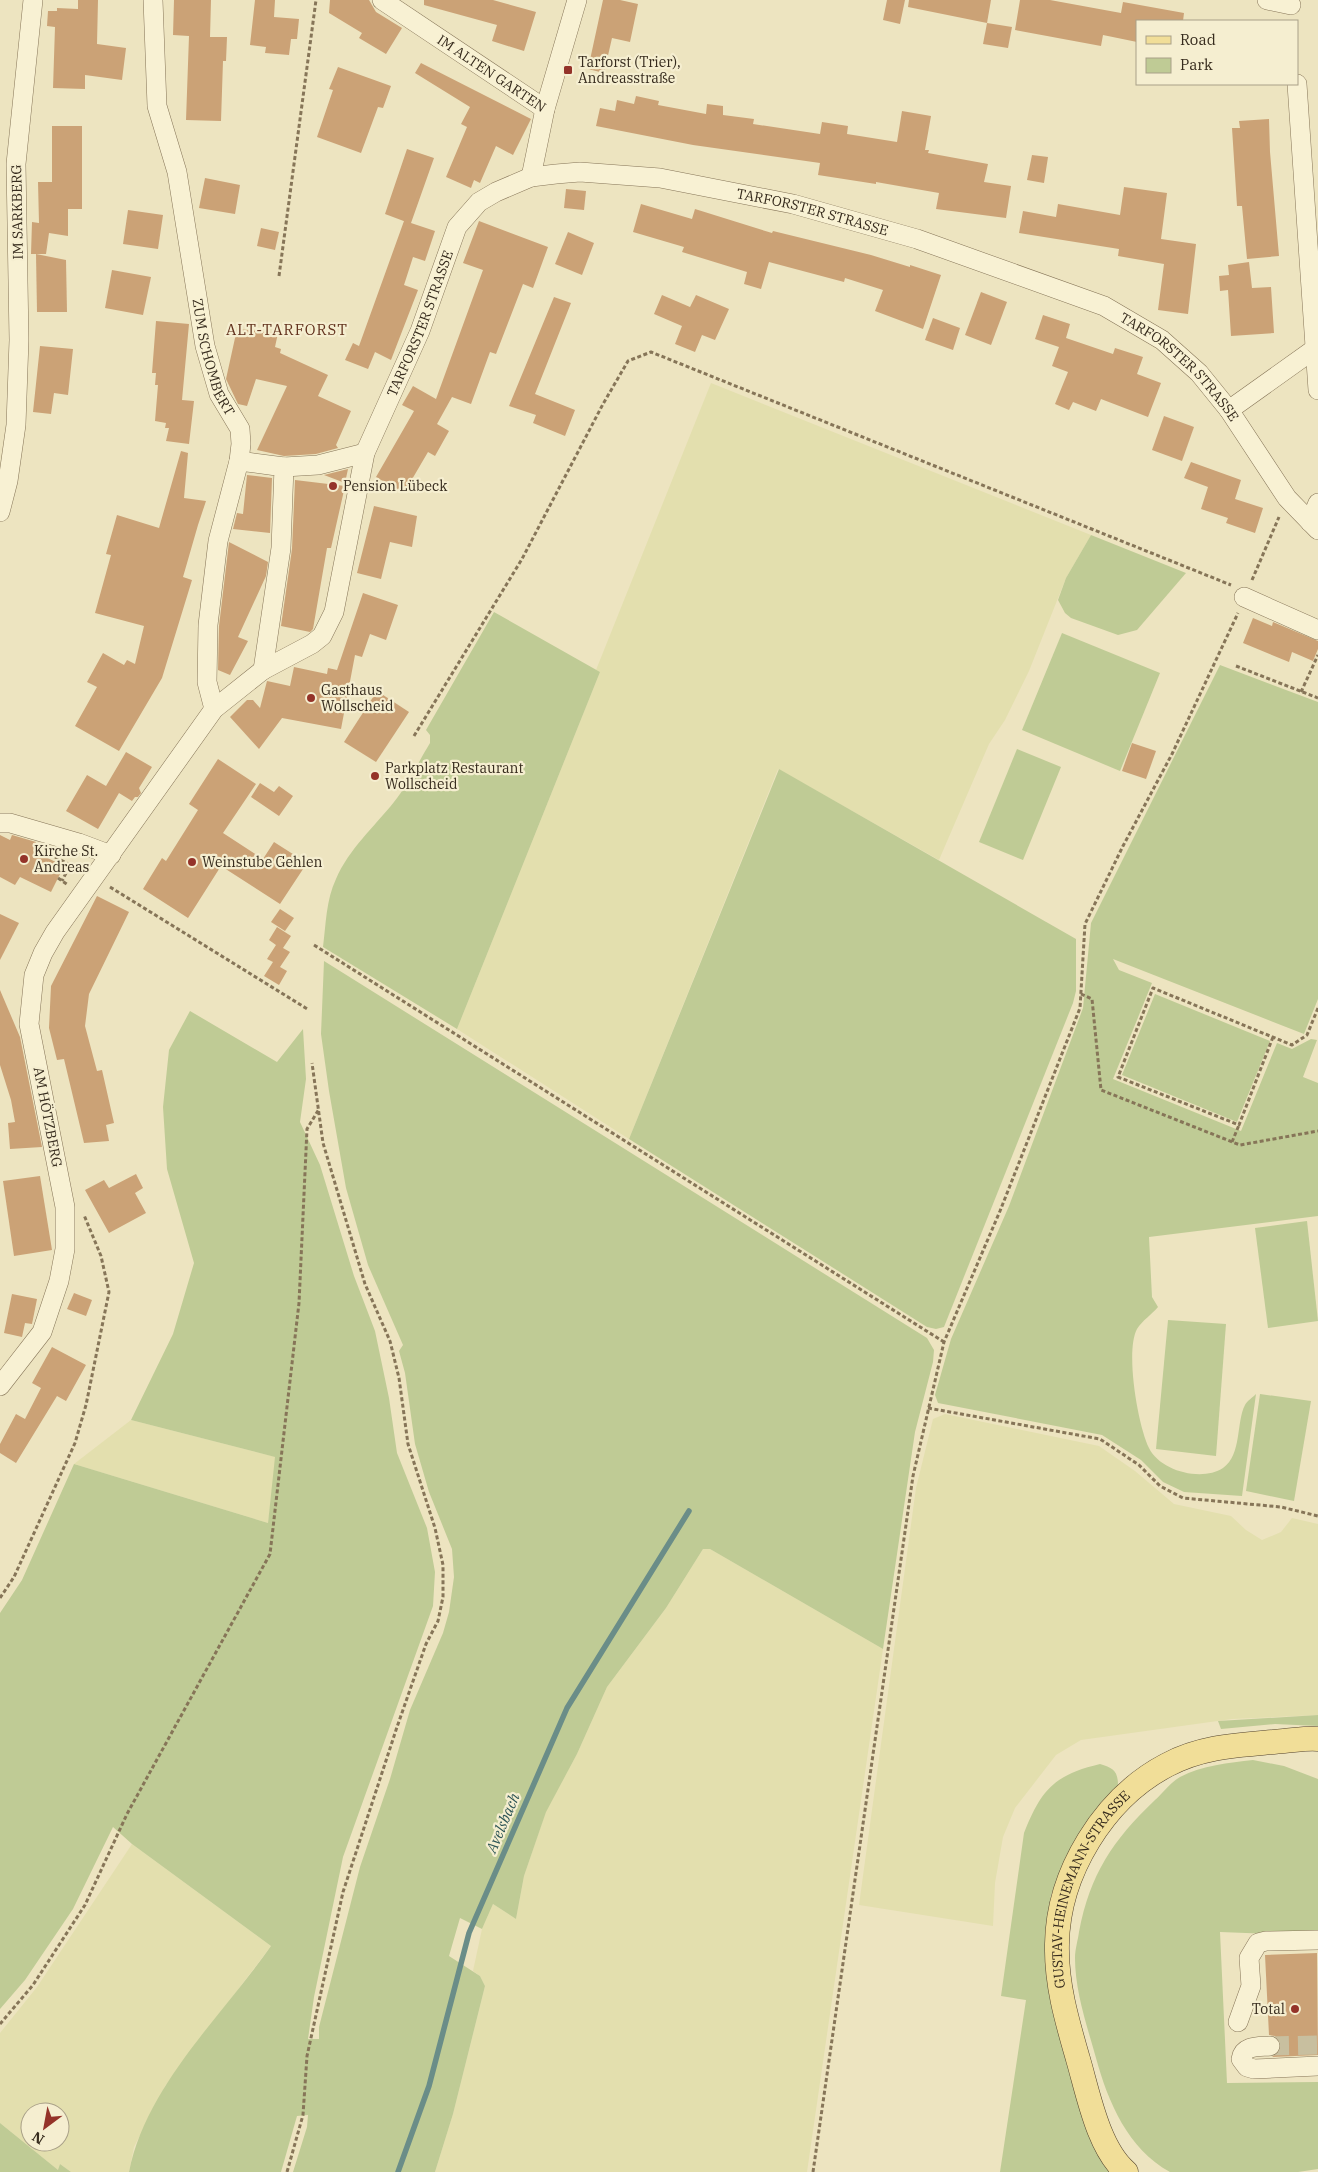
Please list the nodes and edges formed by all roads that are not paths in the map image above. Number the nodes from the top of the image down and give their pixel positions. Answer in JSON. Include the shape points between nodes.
{"nodes":[{"id":1,"x":33,"y":0,"type":"edge"},
{"id":2,"x":153,"y":0,"type":"edge"},
{"id":3,"x":382,"y":0,"type":"edge"},
{"id":4,"x":578,"y":0,"type":"edge"},
{"id":5,"x":1267,"y":0,"type":"edge"},
{"id":6,"x":1291,"y":9,"type":"edge"},
{"id":7,"x":1297,"y":85,"type":"edge"},
{"id":8,"x":544,"y":109,"type":"junction"},
{"id":9,"x":531,"y":177,"type":"junction"},
{"id":10,"x":1316,"y":348,"type":"junction"},
{"id":11,"x":1318,"y":390,"type":"edge"},
{"id":12,"x":1229,"y":410,"type":"junction"},
{"id":13,"x":16,"y":425,"type":"junction"},
{"id":14,"x":0,"y":437,"type":"edge"},
{"id":15,"x":365,"y":453,"type":"junction"},
{"id":16,"x":239,"y":461,"type":"junction"},
{"id":17,"x":284,"y":467,"type":"junction"},
{"id":18,"x":1318,"y":503,"type":"edge"},
{"id":19,"x":0,"y":512,"type":"edge"},
{"id":20,"x":1314,"y":526,"type":"edge"},
{"id":21,"x":1246,"y":594,"type":"road end"},
{"id":22,"x":1318,"y":630,"type":"edge"},
{"id":23,"x":263,"y":670,"type":"junction"},
{"id":24,"x":214,"y":709,"type":"junction"},
{"id":25,"x":203,"y":724,"type":"joint"},
{"id":26,"x":0,"y":823,"type":"edge"},
{"id":27,"x":110,"y":855,"type":"junction"},
{"id":28,"x":0,"y":1383,"type":"edge"},
{"id":29,"x":1318,"y":1739,"type":"edge"},
{"id":30,"x":1283,"y":1742,"type":"junction"},
{"id":31,"x":1318,"y":1755,"type":"edge"},
{"id":32,"x":1318,"y":1940,"type":"edge"},
{"id":33,"x":1238,"y":2022,"type":"dead end"},
{"id":34,"x":1270,"y":2046,"type":"tunnel mouth"},
{"id":35,"x":1318,"y":2066,"type":"edge"},
{"id":36,"x":1126,"y":2172,"type":"edge"}],
"edges":[{"from":1,"to":13,"type":"street","name":"IM SARKBERG","via":[[16,164],[19,340]]},
{"from":2,"to":16,"type":"street","name":"ZUM SCHOMBERT","via":[[157,106],[177,172],[205,346],[218,394],[240,429]]},
{"from":3,"to":8,"type":"street","name":"IM ALTEN GARTEN"},
{"from":4,"to":8,"type":"street"},
{"from":5,"to":6,"type":"street"},
{"from":7,"to":10,"type":"street"},
{"from":8,"to":9,"type":"street","name":"IM ALTEN GARTEN"},
{"from":9,"to":12,"type":"street","name":"TARFORSTER STRASSE","via":[[580,172],[660,178],[793,204],[917,239],[1104,306],[1162,340],[1199,373]]},
{"from":9,"to":15,"type":"street","name":"TARFORSTER STRASSE","via":[[480,202],[457,227],[420,331]]},
{"from":10,"to":11,"type":"street"},
{"from":10,"to":12,"type":"street"},
{"from":12,"to":20,"type":"street","name":"TARFORSTER STRASSE","via":[[1287,498]]},
{"from":13,"to":14,"type":"street"},
{"from":13,"to":19,"type":"street","name":"IM SARKBERG"},
{"from":15,"to":17,"type":"street","via":[[318,465]]},
{"from":15,"to":23,"type":"street","name":"TARFORSTER STRASSE","via":[[329,624],[312,644]]},
{"from":16,"to":17,"type":"street"},
{"from":16,"to":24,"type":"street","name":"ZUM SCHOMBERT","via":[[218,541],[208,625],[207,682]]},
{"from":17,"to":23,"type":"street","via":[[281,548]]},
{"from":18,"to":20,"type":"street"},
{"from":21,"to":22,"type":"street"},
{"from":23,"to":24,"type":"street","name":"TARFORSTER STRASSE"},
{"from":24,"to":25,"type":"street","name":"TARFORSTER STRASSE"},
{"from":25,"to":27,"type":"street","name":"AM HÖTZBERG"},
{"from":26,"to":27,"type":"street","via":[[79,843]]},
{"from":27,"to":28,"type":"street","name":"AM HÖTZBERG","via":[[55,932],[34,975],[29,1024],[65,1207],[65,1249],[53,1303],[42,1332]]},
{"from":29,"to":30,"type":"main road","name":"GUSTAV-HEINEMANN-STRASSE"},
{"from":30,"to":31,"type":"main road","name":"GUSTAV-HEINEMANN-STRASSE"},
{"from":30,"to":36,"type":"main road","name":"GUSTAV-HEINEMANN-STRASSE","via":[[1222,1746],[1185,1757],[1156,1772],[1133,1789],[1107,1816],[1070,1879],[1058,1932],[1057,1966],[1062,2000],[1100,2129],[1114,2158]]},
{"from":32,"to":33,"type":"street","via":[[1258,1943],[1249,1958],[1251,1986]]},
{"from":34,"to":35,"type":"street","via":[[1248,2049],[1241,2059],[1254,2069]]}]}
